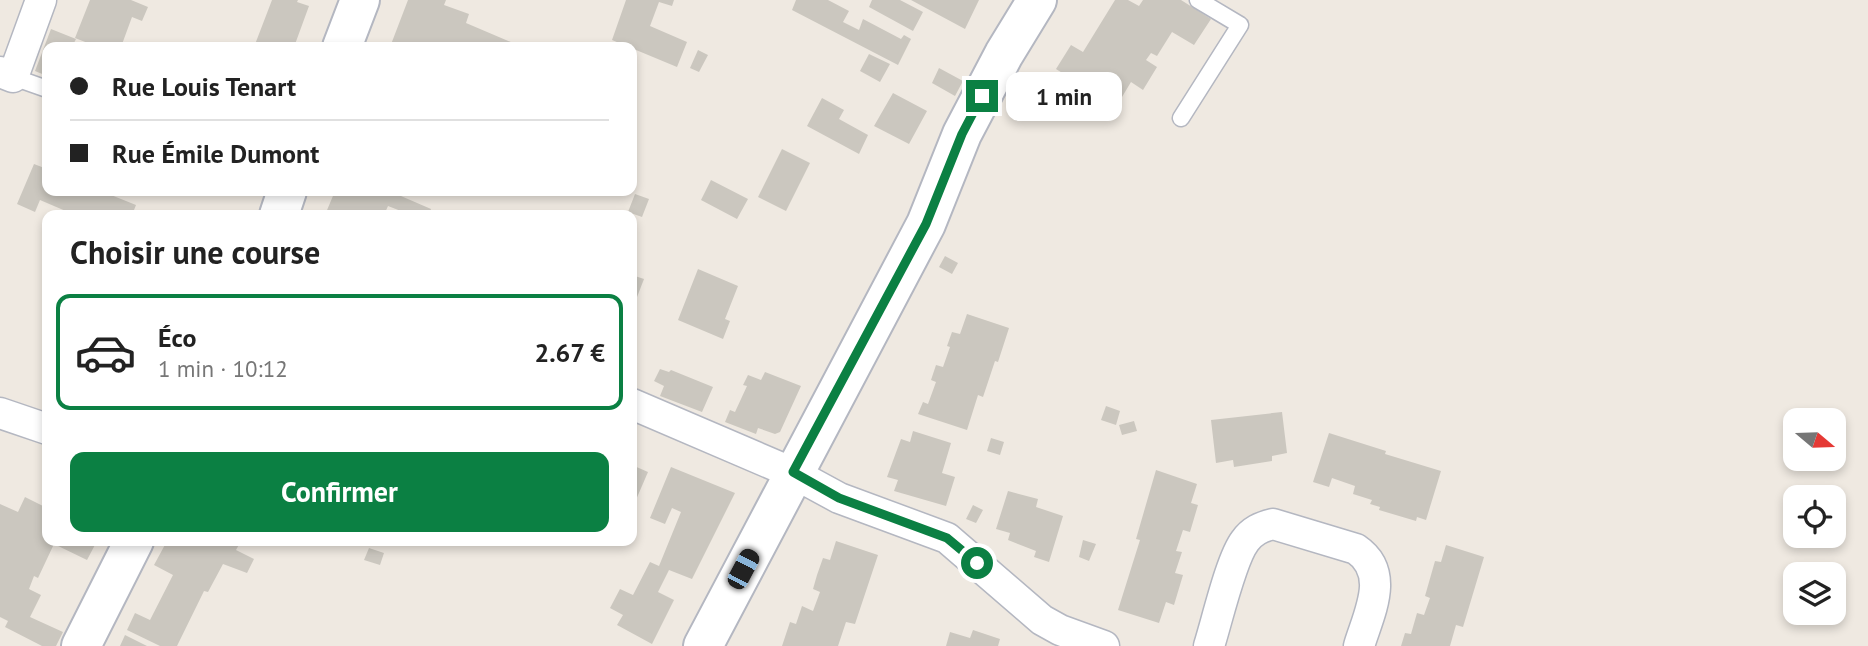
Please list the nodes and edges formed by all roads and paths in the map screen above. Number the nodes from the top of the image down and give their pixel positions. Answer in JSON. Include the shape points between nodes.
{"nodes":[{"id":1,"x":41,"y":0,"type":"edge"},
{"id":2,"x":360,"y":0,"type":"edge"},
{"id":3,"x":1037,"y":0,"type":"edge"},
{"id":4,"x":1198,"y":0,"type":"edge"},
{"id":5,"x":344,"y":42,"type":"edge"},
{"id":6,"x":6,"y":74,"type":"edge"},
{"id":7,"x":42,"y":87,"type":"edge"},
{"id":8,"x":1181,"y":118,"type":"dead end"},
{"id":9,"x":637,"y":406,"type":"edge"},
{"id":10,"x":0,"y":413,"type":"edge"},
{"id":11,"x":42,"y":427,"type":"edge"},
{"id":12,"x":793,"y":472,"type":"junction"},
{"id":13,"x":131,"y":546,"type":"edge"},
{"id":14,"x":81,"y":646,"type":"edge"},
{"id":15,"x":703,"y":646,"type":"edge"},
{"id":16,"x":1104,"y":646,"type":"edge"},
{"id":17,"x":1209,"y":646,"type":"edge"},
{"id":18,"x":1359,"y":646,"type":"edge"}],
"edges":[{"from":1,"to":6,"type":"street"},
{"from":2,"to":5,"type":"street"},
{"from":3,"to":12,"type":"street","via":[[962,134],[926,224]]},
{"from":4,"to":8,"type":"lane","via":[[1240,25]]},
{"from":6,"to":7,"type":"lane"},
{"from":9,"to":12,"type":"street"},
{"from":10,"to":11,"type":"street"},
{"from":12,"to":15,"type":"street"},
{"from":12,"to":16,"type":"street","via":[[848,502],[947,538],[1042,620]]},
{"from":13,"to":14,"type":"street"},
{"from":17,"to":18,"type":"street","via":[[1239,551],[1252,533],[1273,524],[1366,555],[1376,576],[1375,591]]}]}
